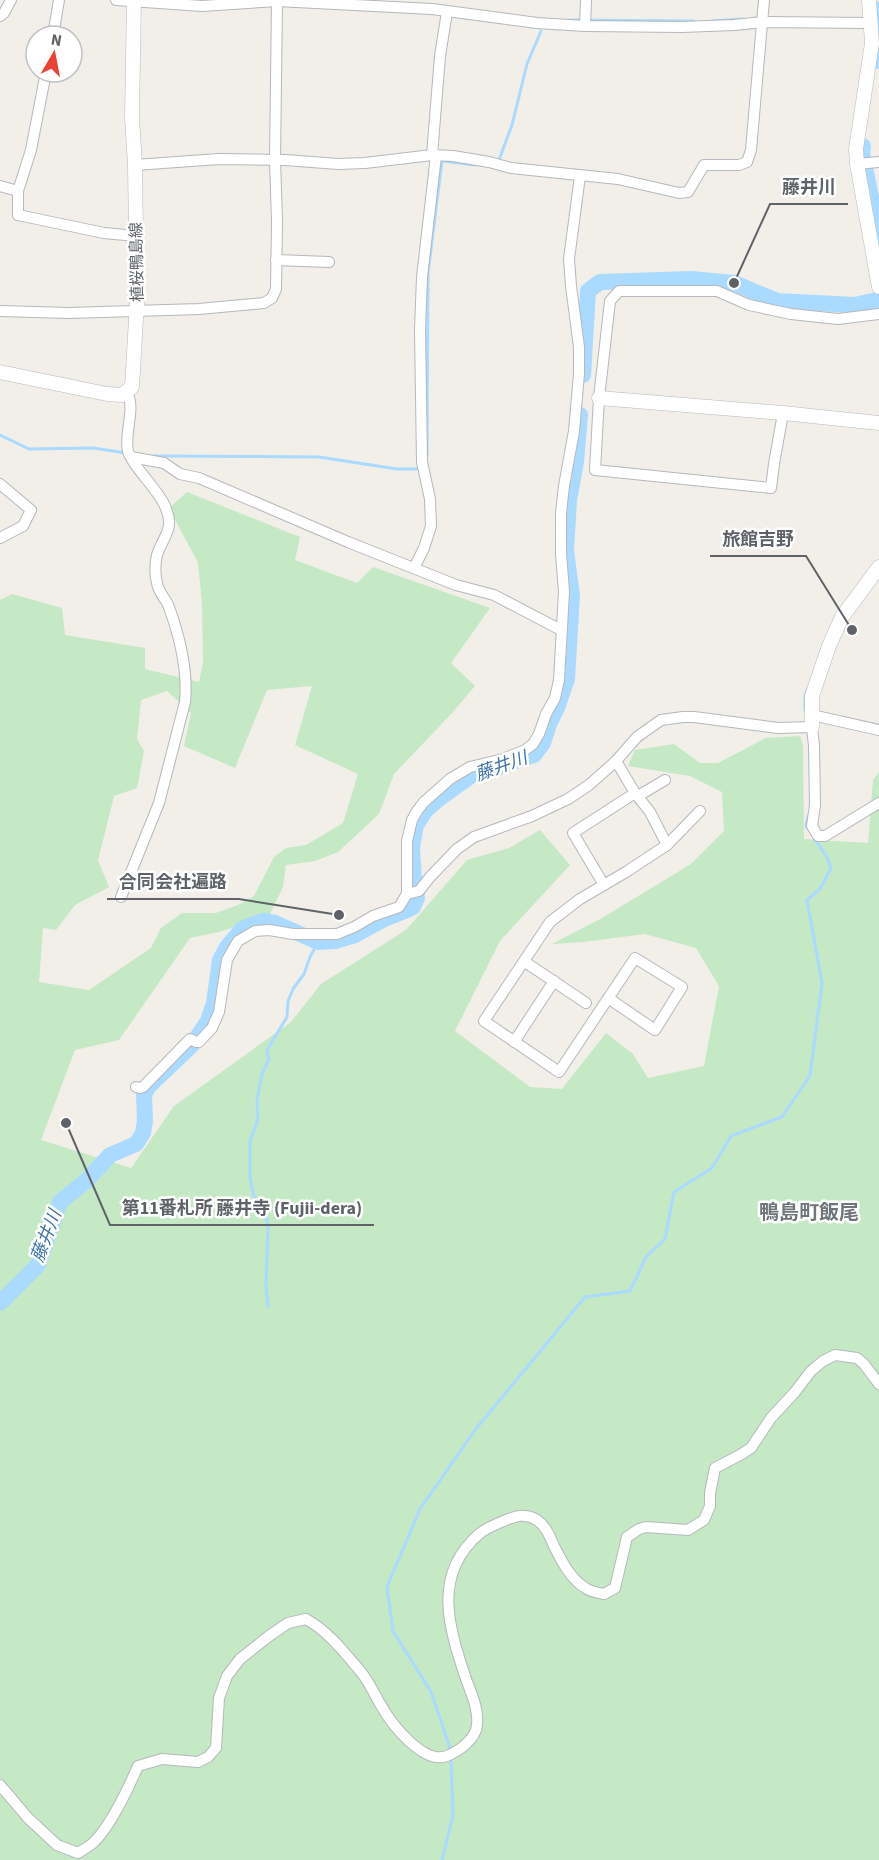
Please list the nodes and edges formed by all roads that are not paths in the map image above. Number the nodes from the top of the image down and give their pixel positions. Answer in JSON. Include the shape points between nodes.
{"nodes":[{"id":1,"x":11,"y":0,"type":"edge"},
{"id":2,"x":59,"y":0,"type":"edge"},
{"id":3,"x":116,"y":0,"type":"edge"},
{"id":4,"x":134,"y":0,"type":"edge"},
{"id":5,"x":586,"y":0,"type":"edge"},
{"id":6,"x":764,"y":0,"type":"edge"},
{"id":7,"x":277,"y":1,"type":"edge"},
{"id":8,"x":432,"y":5,"type":"edge"},
{"id":9,"x":872,"y":10,"type":"edge"},
{"id":10,"x":447,"y":12,"type":"junction"},
{"id":11,"x":0,"y":16,"type":"edge"},
{"id":12,"x":764,"y":19,"type":"junction"},
{"id":13,"x":585,"y":22,"type":"junction"},
{"id":14,"x":55,"y":24,"type":"edge"},
{"id":15,"x":44,"y":84,"type":"edge"},
{"id":16,"x":434,"y":155,"type":"junction"},
{"id":17,"x":275,"y":160,"type":"junction"},
{"id":18,"x":879,"y":162,"type":"edge"},
{"id":19,"x":861,"y":164,"type":"junction"},
{"id":20,"x":135,"y":165,"type":"junction"},
{"id":21,"x":580,"y":176,"type":"junction"},
{"id":22,"x":0,"y":186,"type":"edge"},
{"id":23,"x":18,"y":190,"type":"junction"},
{"id":24,"x":136,"y":236,"type":"junction"},
{"id":25,"x":276,"y":260,"type":"junction"},
{"id":26,"x":329,"y":262,"type":"dead end"},
{"id":27,"x":879,"y":287,"type":"edge"},
{"id":28,"x":0,"y":310,"type":"edge"},
{"id":29,"x":137,"y":310,"type":"junction"},
{"id":30,"x":879,"y":314,"type":"edge"},
{"id":31,"x":0,"y":372,"type":"edge"},
{"id":32,"x":127,"y":392,"type":"junction"},
{"id":33,"x":599,"y":398,"type":"junction"},
{"id":34,"x":783,"y":412,"type":"junction"},
{"id":35,"x":879,"y":423,"type":"edge"},
{"id":36,"x":130,"y":455,"type":"junction"},
{"id":37,"x":0,"y":484,"type":"edge"},
{"id":38,"x":0,"y":538,"type":"edge"},
{"id":39,"x":879,"y":567,"type":"edge"},
{"id":40,"x":414,"y":568,"type":"junction"},
{"id":41,"x":561,"y":630,"type":"junction"},
{"id":42,"x":812,"y":721,"type":"junction"},
{"id":43,"x":879,"y":730,"type":"edge"},
{"id":44,"x":615,"y":761,"type":"junction"},
{"id":45,"x":665,"y":780,"type":"dead end"},
{"id":46,"x":636,"y":795,"type":"junction"},
{"id":47,"x":879,"y":803,"type":"edge"},
{"id":48,"x":700,"y":811,"type":"dead end"},
{"id":49,"x":667,"y":845,"type":"junction"},
{"id":50,"x":604,"y":885,"type":"junction"},
{"id":51,"x":413,"y":893,"type":"junction"},
{"id":52,"x":121,"y":897,"type":"dead end"},
{"id":53,"x":528,"y":964,"type":"dead end"},
{"id":54,"x":554,"y":981,"type":"junction"},
{"id":55,"x":608,"y":998,"type":"junction"},
{"id":56,"x":586,"y":1003,"type":"dead end"},
{"id":57,"x":514,"y":1042,"type":"junction"},
{"id":58,"x":136,"y":1087,"type":"dead end"},
{"id":59,"x":879,"y":1384,"type":"edge"},
{"id":60,"x":0,"y":1785,"type":"edge"}],
"edges":[{"from":1,"to":11,"type":"street"},
{"from":2,"to":14,"type":"street"},
{"from":3,"to":4,"type":"street"},
{"from":4,"to":7,"type":"street","via":[[202,6]]},
{"from":4,"to":20,"type":"street","name":"植桜鴨島線"},
{"from":5,"to":13,"type":"street"},
{"from":6,"to":12,"type":"street"},
{"from":7,"to":8,"type":"street"},
{"from":7,"to":17,"type":"street"},
{"from":8,"to":10,"type":"street"},
{"from":9,"to":12,"type":"street"},
{"from":9,"to":19,"type":"street","via":[[872,43],[856,148]]},
{"from":10,"to":13,"type":"street","via":[[537,23]]},
{"from":10,"to":16,"type":"street"},
{"from":12,"to":13,"type":"street","via":[[734,26],[682,27]]},
{"from":12,"to":21,"type":"street","via":[[747,162],[704,165],[688,192],[679,194]]},
{"from":15,"to":23,"type":"street","via":[[31,150]]},
{"from":16,"to":17,"type":"street","via":[[338,164]]},
{"from":16,"to":21,"type":"street"},
{"from":16,"to":40,"type":"street","via":[[420,330],[422,465],[430,499],[430,526]]},
{"from":17,"to":20,"type":"street"},
{"from":17,"to":25,"type":"street"},
{"from":18,"to":19,"type":"street"},
{"from":19,"to":27,"type":"street"},
{"from":20,"to":24,"type":"street","name":"植桜鴨島線"},
{"from":21,"to":41,"type":"street","via":[[569,259],[579,374],[561,513]]},
{"from":22,"to":23,"type":"street"},
{"from":23,"to":24,"type":"street","via":[[18,215]]},
{"from":24,"to":29,"type":"street","name":"植桜鴨島線"},
{"from":25,"to":26,"type":"street"},
{"from":25,"to":29,"type":"street","via":[[276,289],[264,303]]},
{"from":28,"to":29,"type":"street"},
{"from":29,"to":32,"type":"street","name":"植桜鴨島線","via":[[132,387]]},
{"from":30,"to":33,"type":"street","via":[[838,319],[791,314],[749,305],[717,291],[619,291],[610,301]]},
{"from":31,"to":32,"type":"street","via":[[107,394]]},
{"from":32,"to":36,"type":"street","via":[[131,401],[127,438]]},
{"from":33,"to":34,"type":"street"},
{"from":33,"to":34,"type":"street","via":[[595,470],[771,488]]},
{"from":34,"to":35,"type":"street"},
{"from":36,"to":40,"type":"street","via":[[164,463],[180,474],[199,478]]},
{"from":36,"to":52,"type":"street","via":[[164,504],[168,518],[170,528],[157,556],[157,586],[172,615],[186,686],[159,803]]},
{"from":37,"to":38,"type":"street","via":[[31,510],[23,526]]},
{"from":39,"to":42,"type":"street","via":[[837,627],[812,696]]},
{"from":40,"to":41,"type":"street","via":[[494,595]]},
{"from":41,"to":51,"type":"street","via":[[555,698],[533,744],[502,759],[470,767],[450,779],[417,811],[408,830]]},
{"from":42,"to":43,"type":"street"},
{"from":42,"to":44,"type":"street","via":[[778,729],[694,717],[661,720],[630,743]]},
{"from":42,"to":47,"type":"street","via":[[812,826],[818,836],[825,836]]},
{"from":44,"to":46,"type":"street"},
{"from":44,"to":51,"type":"street","via":[[589,786],[568,799],[474,837]]},
{"from":45,"to":46,"type":"street"},
{"from":46,"to":49,"type":"street"},
{"from":46,"to":50,"type":"street","via":[[573,833]]},
{"from":48,"to":49,"type":"street"},
{"from":49,"to":50,"type":"street"},
{"from":50,"to":57,"type":"street","via":[[550,922],[484,1022]]},
{"from":51,"to":58,"type":"street","via":[[399,907],[346,931],[255,931],[238,941],[226,960],[219,1012],[212,1028],[202,1040],[190,1039],[143,1087]]},
{"from":53,"to":54,"type":"street"},
{"from":54,"to":56,"type":"street"},
{"from":54,"to":57,"type":"street"},
{"from":55,"to":55,"type":"street","via":[[635,958],[682,987],[655,1030]]},
{"from":55,"to":57,"type":"street","via":[[559,1072]]},
{"from":59,"to":60,"type":"street","via":[[857,1358],[835,1355],[823,1361],[771,1418],[751,1448],[715,1468],[704,1520],[688,1530],[646,1527],[627,1537],[615,1588],[604,1594],[588,1590],[575,1579],[537,1519],[521,1515],[484,1529],[460,1554],[448,1588],[448,1617],[474,1702],[477,1725],[474,1734],[445,1757],[424,1754],[410,1742],[393,1724],[363,1674],[322,1628],[306,1619],[288,1623],[268,1636],[240,1659],[227,1676],[219,1698],[216,1748],[208,1757],[198,1762],[162,1759],[138,1766],[106,1825],[94,1842],[78,1853],[57,1845]]}]}
